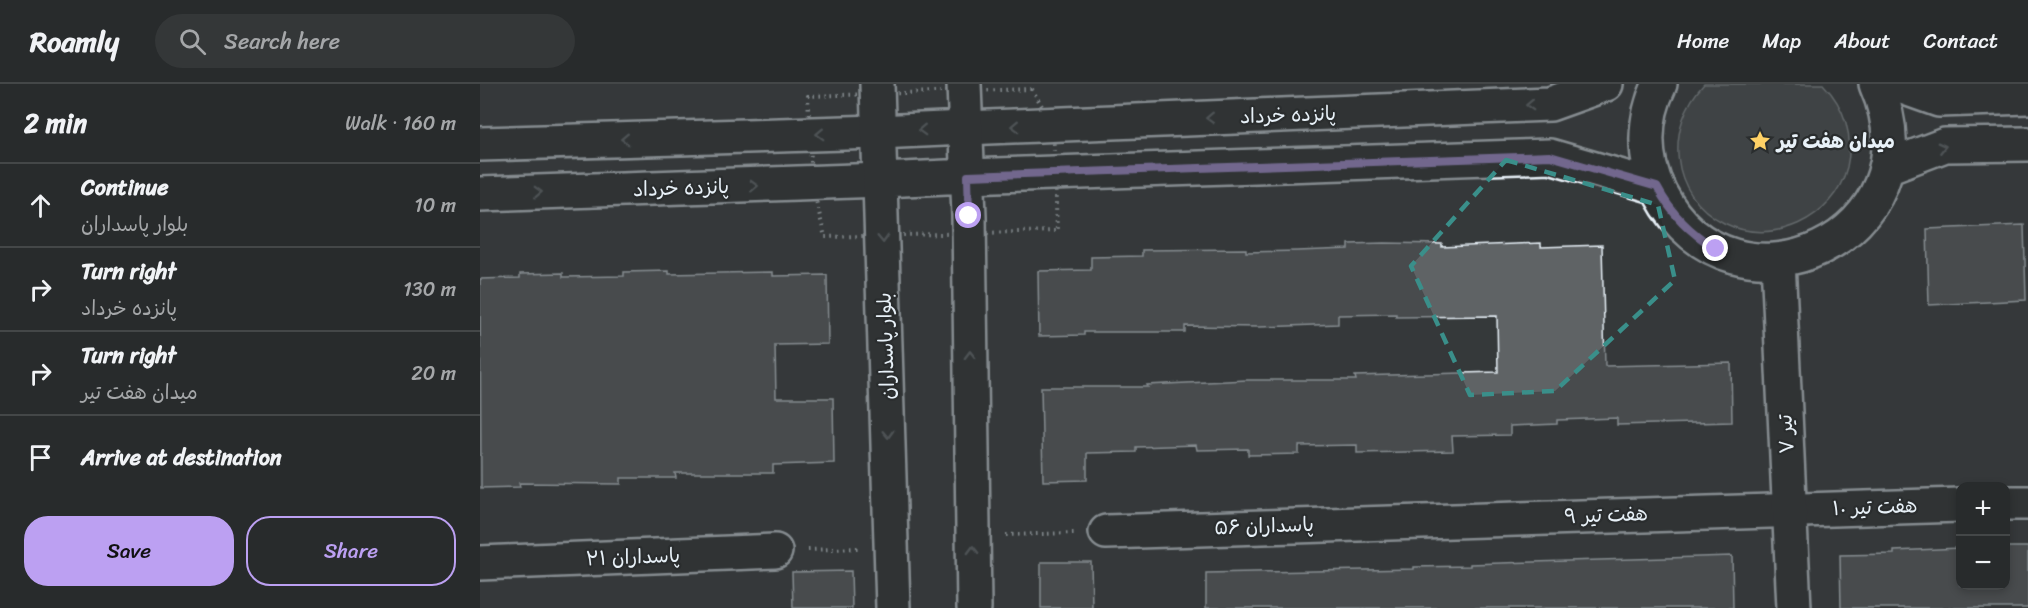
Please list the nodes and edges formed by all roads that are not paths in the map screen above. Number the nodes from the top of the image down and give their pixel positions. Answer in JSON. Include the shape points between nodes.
{"nodes":[{"id":1,"x":877,"y":84,"type":"edge"},
{"id":2,"x":964,"y":84,"type":"edge"},
{"id":3,"x":1606,"y":84,"type":"edge"},
{"id":4,"x":1660,"y":84,"type":"edge"},
{"id":5,"x":1876,"y":84,"type":"edge"},
{"id":6,"x":1894,"y":84,"type":"edge"},
{"id":7,"x":2028,"y":97,"type":"edge"},
{"id":8,"x":965,"y":128,"type":"junction"},
{"id":9,"x":878,"y":132,"type":"junction"},
{"id":10,"x":480,"y":144,"type":"edge"},
{"id":11,"x":2028,"y":144,"type":"edge"},
{"id":12,"x":1887,"y":167,"type":"junction"},
{"id":13,"x":968,"y":176,"type":"junction"},
{"id":14,"x":882,"y":180,"type":"junction"},
{"id":15,"x":1657,"y":187,"type":"junction"},
{"id":16,"x":480,"y":194,"type":"edge"},
{"id":17,"x":1778,"y":260,"type":"junction"},
{"id":18,"x":2010,"y":503,"type":"edge"},
{"id":19,"x":2028,"y":503,"type":"edge"},
{"id":20,"x":1956,"y":505,"type":"edge"},
{"id":21,"x":1790,"y":510,"type":"junction"},
{"id":22,"x":1422,"y":521,"type":"joint"},
{"id":23,"x":1106,"y":532,"type":"road end"},
{"id":24,"x":775,"y":551,"type":"road end"},
{"id":25,"x":486,"y":563,"type":"edge"},
{"id":26,"x":893,"y":608,"type":"edge"},
{"id":27,"x":974,"y":608,"type":"edge"},
{"id":28,"x":1794,"y":608,"type":"edge"}],
"edges":[{"from":1,"to":9,"type":"main road","name":"بلوار پاسداران"},
{"from":2,"to":8,"type":"main road"},
{"from":3,"to":8,"type":"main road","name":"پانزده خرداد","one_way":true,"via":[[1550,104]]},
{"from":4,"to":15,"type":"main road","via":[[1648,117],[1647,150]]},
{"from":5,"to":12,"type":"main road","via":[[1885,105],[1890,136]]},
{"from":6,"to":7,"type":"main road","via":[[1939,100]]},
{"from":8,"to":9,"type":"main road","name":"پانزده خرداد","one_way":true},
{"from":8,"to":13,"type":"main road"},
{"from":9,"to":10,"type":"main road","one_way":true},
{"from":9,"to":14,"type":"main road","name":"بلوار پاسداران"},
{"from":12,"to":11,"type":"main road","one_way":true,"via":[[1945,145]]},
{"from":12,"to":17,"type":"main road","via":[[1876,196],[1859,220],[1836,241],[1808,254]]},
{"from":13,"to":14,"type":"main road","name":"پانزده خرداد"},
{"from":13,"to":15,"type":"main road","via":[[1550,156]]},
{"from":27,"to":13,"type":"main road","one_way":true},
{"from":16,"to":14,"type":"main road","name":"پانزده خرداد","one_way":true},
{"from":14,"to":26,"type":"main road","name":"بلوار پاسداران","one_way":true},
{"from":15,"to":17,"type":"main road","via":[[1668,208],[1689,232],[1716,249],[1747,259]]},
{"from":17,"to":21,"type":"main road","name":"۷ تیر"},
{"from":18,"to":19,"type":"main road"},
{"from":20,"to":21,"type":"main road","name":"هفت تیر ۱۰"},
{"from":21,"to":22,"type":"main road","name":"هفت تیر ۹"},
{"from":21,"to":28,"type":"main road","name":"۷ تیر"},
{"from":22,"to":23,"type":"main road","name":"پاسداران ۵۶"},
{"from":24,"to":25,"type":"main road","name":"پاسداران ۲۱"}]}
